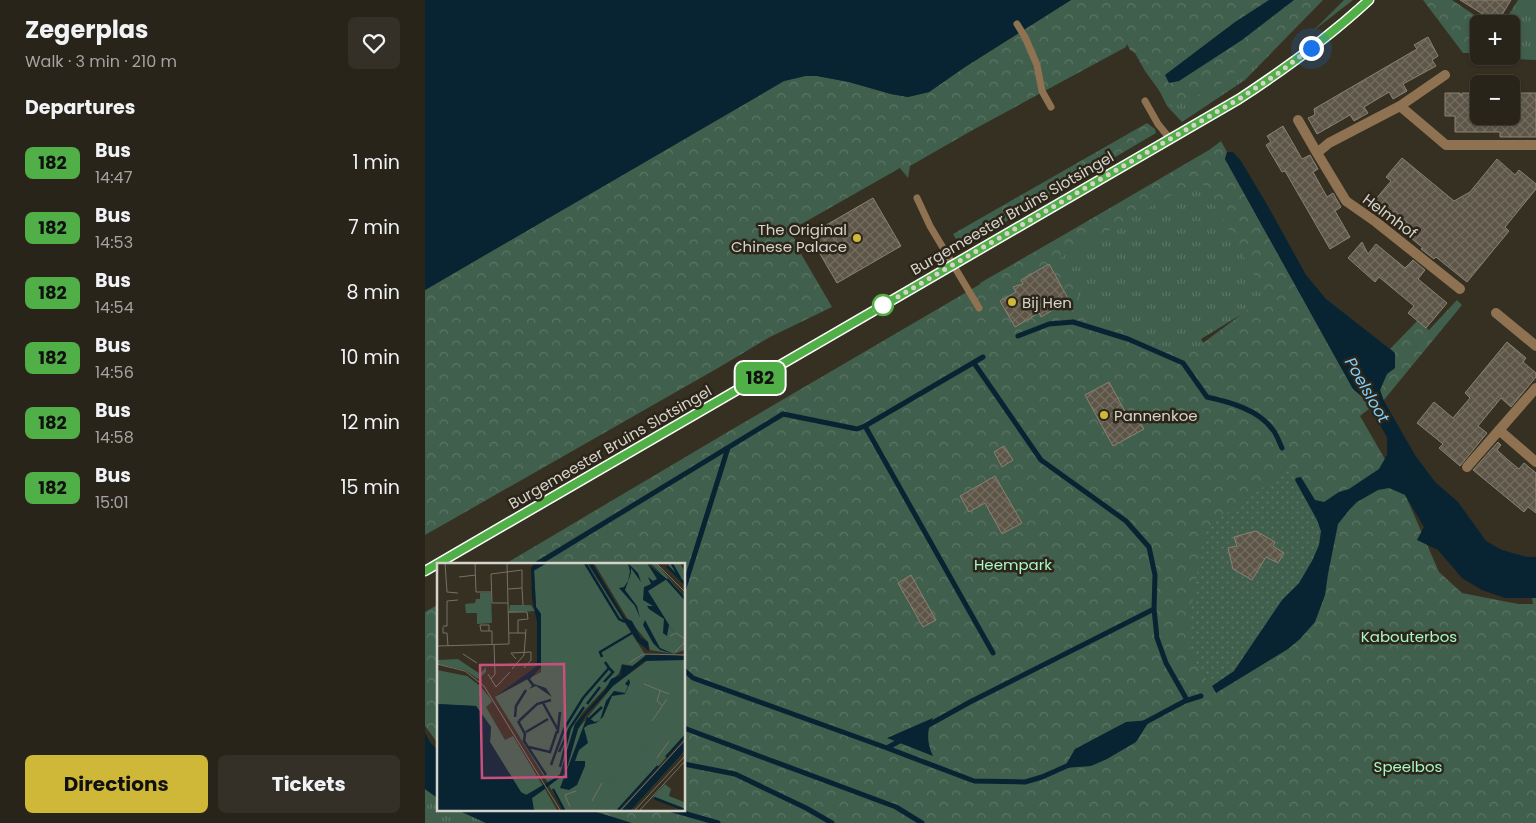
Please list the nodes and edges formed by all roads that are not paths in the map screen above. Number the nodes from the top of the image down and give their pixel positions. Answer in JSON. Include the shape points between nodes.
{"nodes":[{"id":1,"x":1369,"y":0,"type":"edge"},
{"id":2,"x":1017,"y":24,"type":"dead end"},
{"id":3,"x":1445,"y":75,"type":"dead end"},
{"id":4,"x":1145,"y":101,"type":"dead end"},
{"id":5,"x":1400,"y":106,"type":"junction"},
{"id":6,"x":1051,"y":107,"type":"dead end"},
{"id":7,"x":1298,"y":120,"type":"dead end"},
{"id":8,"x":1171,"y":140,"type":"junction"},
{"id":9,"x":1536,"y":145,"type":"edge"},
{"id":10,"x":1317,"y":153,"type":"junction"},
{"id":11,"x":917,"y":198,"type":"dead end"},
{"id":12,"x":953,"y":264,"type":"junction"},
{"id":13,"x":1460,"y":290,"type":"dead end"},
{"id":14,"x":979,"y":308,"type":"dead end"},
{"id":15,"x":1496,"y":313,"type":"dead end"},
{"id":16,"x":1536,"y":346,"type":"edge"},
{"id":17,"x":1536,"y":388,"type":"edge"},
{"id":18,"x":1499,"y":430,"type":"junction"},
{"id":19,"x":1536,"y":462,"type":"edge"},
{"id":20,"x":1467,"y":467,"type":"dead end"},
{"id":21,"x":439,"y":563,"type":"edge"},
{"id":22,"x":437,"y":564,"type":"edge"},
{"id":23,"x":425,"y":571,"type":"edge"}],
"edges":[{"from":1,"to":8,"type":"street","name":"Burgemeester Bruins Slotsingel","via":[[1280,72]]},
{"from":2,"to":6,"type":"lane","via":[[1037,64],[1041,90]]},
{"from":3,"to":5,"type":"street"},
{"from":4,"to":8,"type":"lane"},
{"from":5,"to":9,"type":"street","via":[[1446,145]]},
{"from":5,"to":10,"type":"street","via":[[1329,143]]},
{"from":7,"to":10,"type":"street","name":"Helmhof"},
{"from":8,"to":12,"type":"street","name":"Burgemeester Bruins Slotsingel"},
{"from":10,"to":13,"type":"street","name":"Helmhof","via":[[1346,201]]},
{"from":11,"to":12,"type":"lane"},
{"from":12,"to":14,"type":"lane"},
{"from":12,"to":21,"type":"street","name":"Burgemeester Bruins Slotsingel"},
{"from":15,"to":16,"type":"street"},
{"from":17,"to":18,"type":"street"},
{"from":18,"to":19,"type":"street"},
{"from":18,"to":20,"type":"street"},
{"from":22,"to":23,"type":"street","name":"Burgemeester Bruins Slotsingel"}]}
